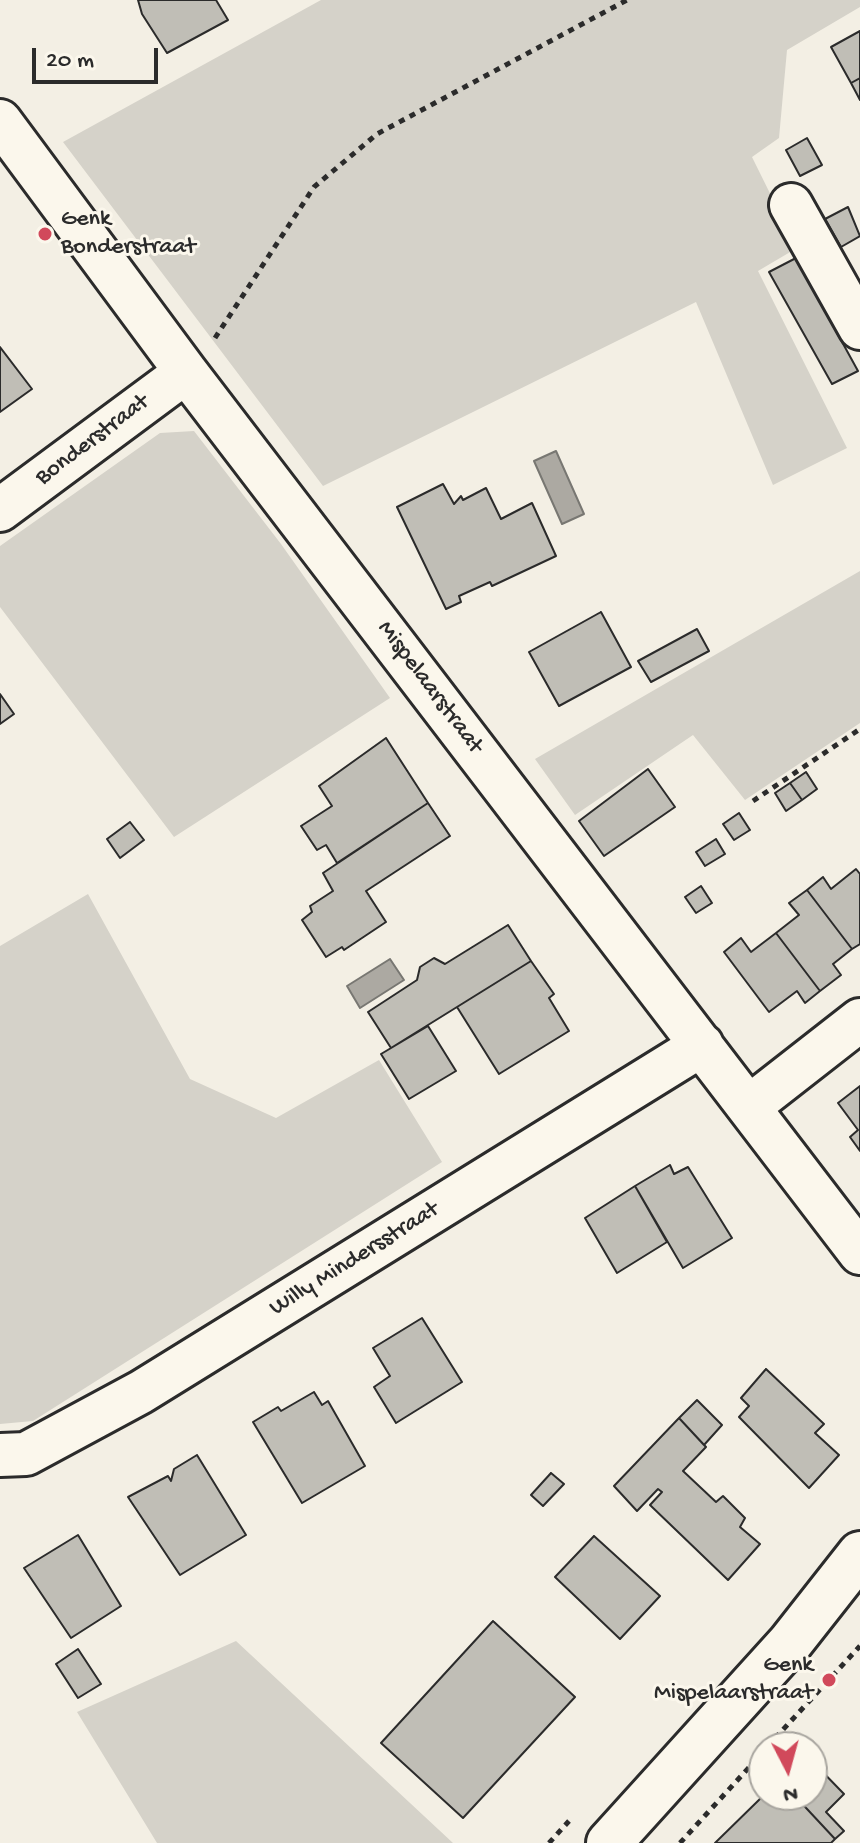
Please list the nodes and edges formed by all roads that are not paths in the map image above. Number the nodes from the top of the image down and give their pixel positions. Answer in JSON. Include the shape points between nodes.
{"nodes":[{"id":1,"x":0,"y":121,"type":"edge"},
{"id":2,"x":791,"y":205,"type":"dead end"},
{"id":3,"x":860,"y":328,"type":"edge"},
{"id":4,"x":198,"y":359,"type":"junction"},
{"id":5,"x":0,"y":510,"type":"edge"},
{"id":6,"x":860,"y":1020,"type":"edge"},
{"id":7,"x":702,"y":1045,"type":"junction"},
{"id":8,"x":750,"y":1106,"type":"junction"},
{"id":9,"x":860,"y":1253,"type":"edge"},
{"id":10,"x":0,"y":1455,"type":"edge"},
{"id":11,"x":860,"y":1554,"type":"edge"},
{"id":12,"x":860,"y":1586,"type":"edge"},
{"id":13,"x":790,"y":1643,"type":"junction"},
{"id":14,"x":609,"y":1843,"type":"edge"}],
"edges":[{"from":1,"to":4,"type":"street","name":"Mispelaarstraat"},
{"from":2,"to":3,"type":"street"},
{"from":4,"to":5,"type":"street","name":"Bonderstraat"},
{"from":4,"to":7,"type":"street","name":"Mispelaarstraat"},
{"from":6,"to":8,"type":"street"},
{"from":7,"to":8,"type":"street","name":"Mispelaarstraat"},
{"from":7,"to":10,"type":"street","name":"Willy Mindersstraat","via":[[141,1392],[26,1454]]},
{"from":8,"to":9,"type":"street","name":"Mispelaarstraat"},
{"from":11,"to":13,"type":"main road"},
{"from":12,"to":13,"type":"main road"},
{"from":13,"to":14,"type":"main road"}]}
